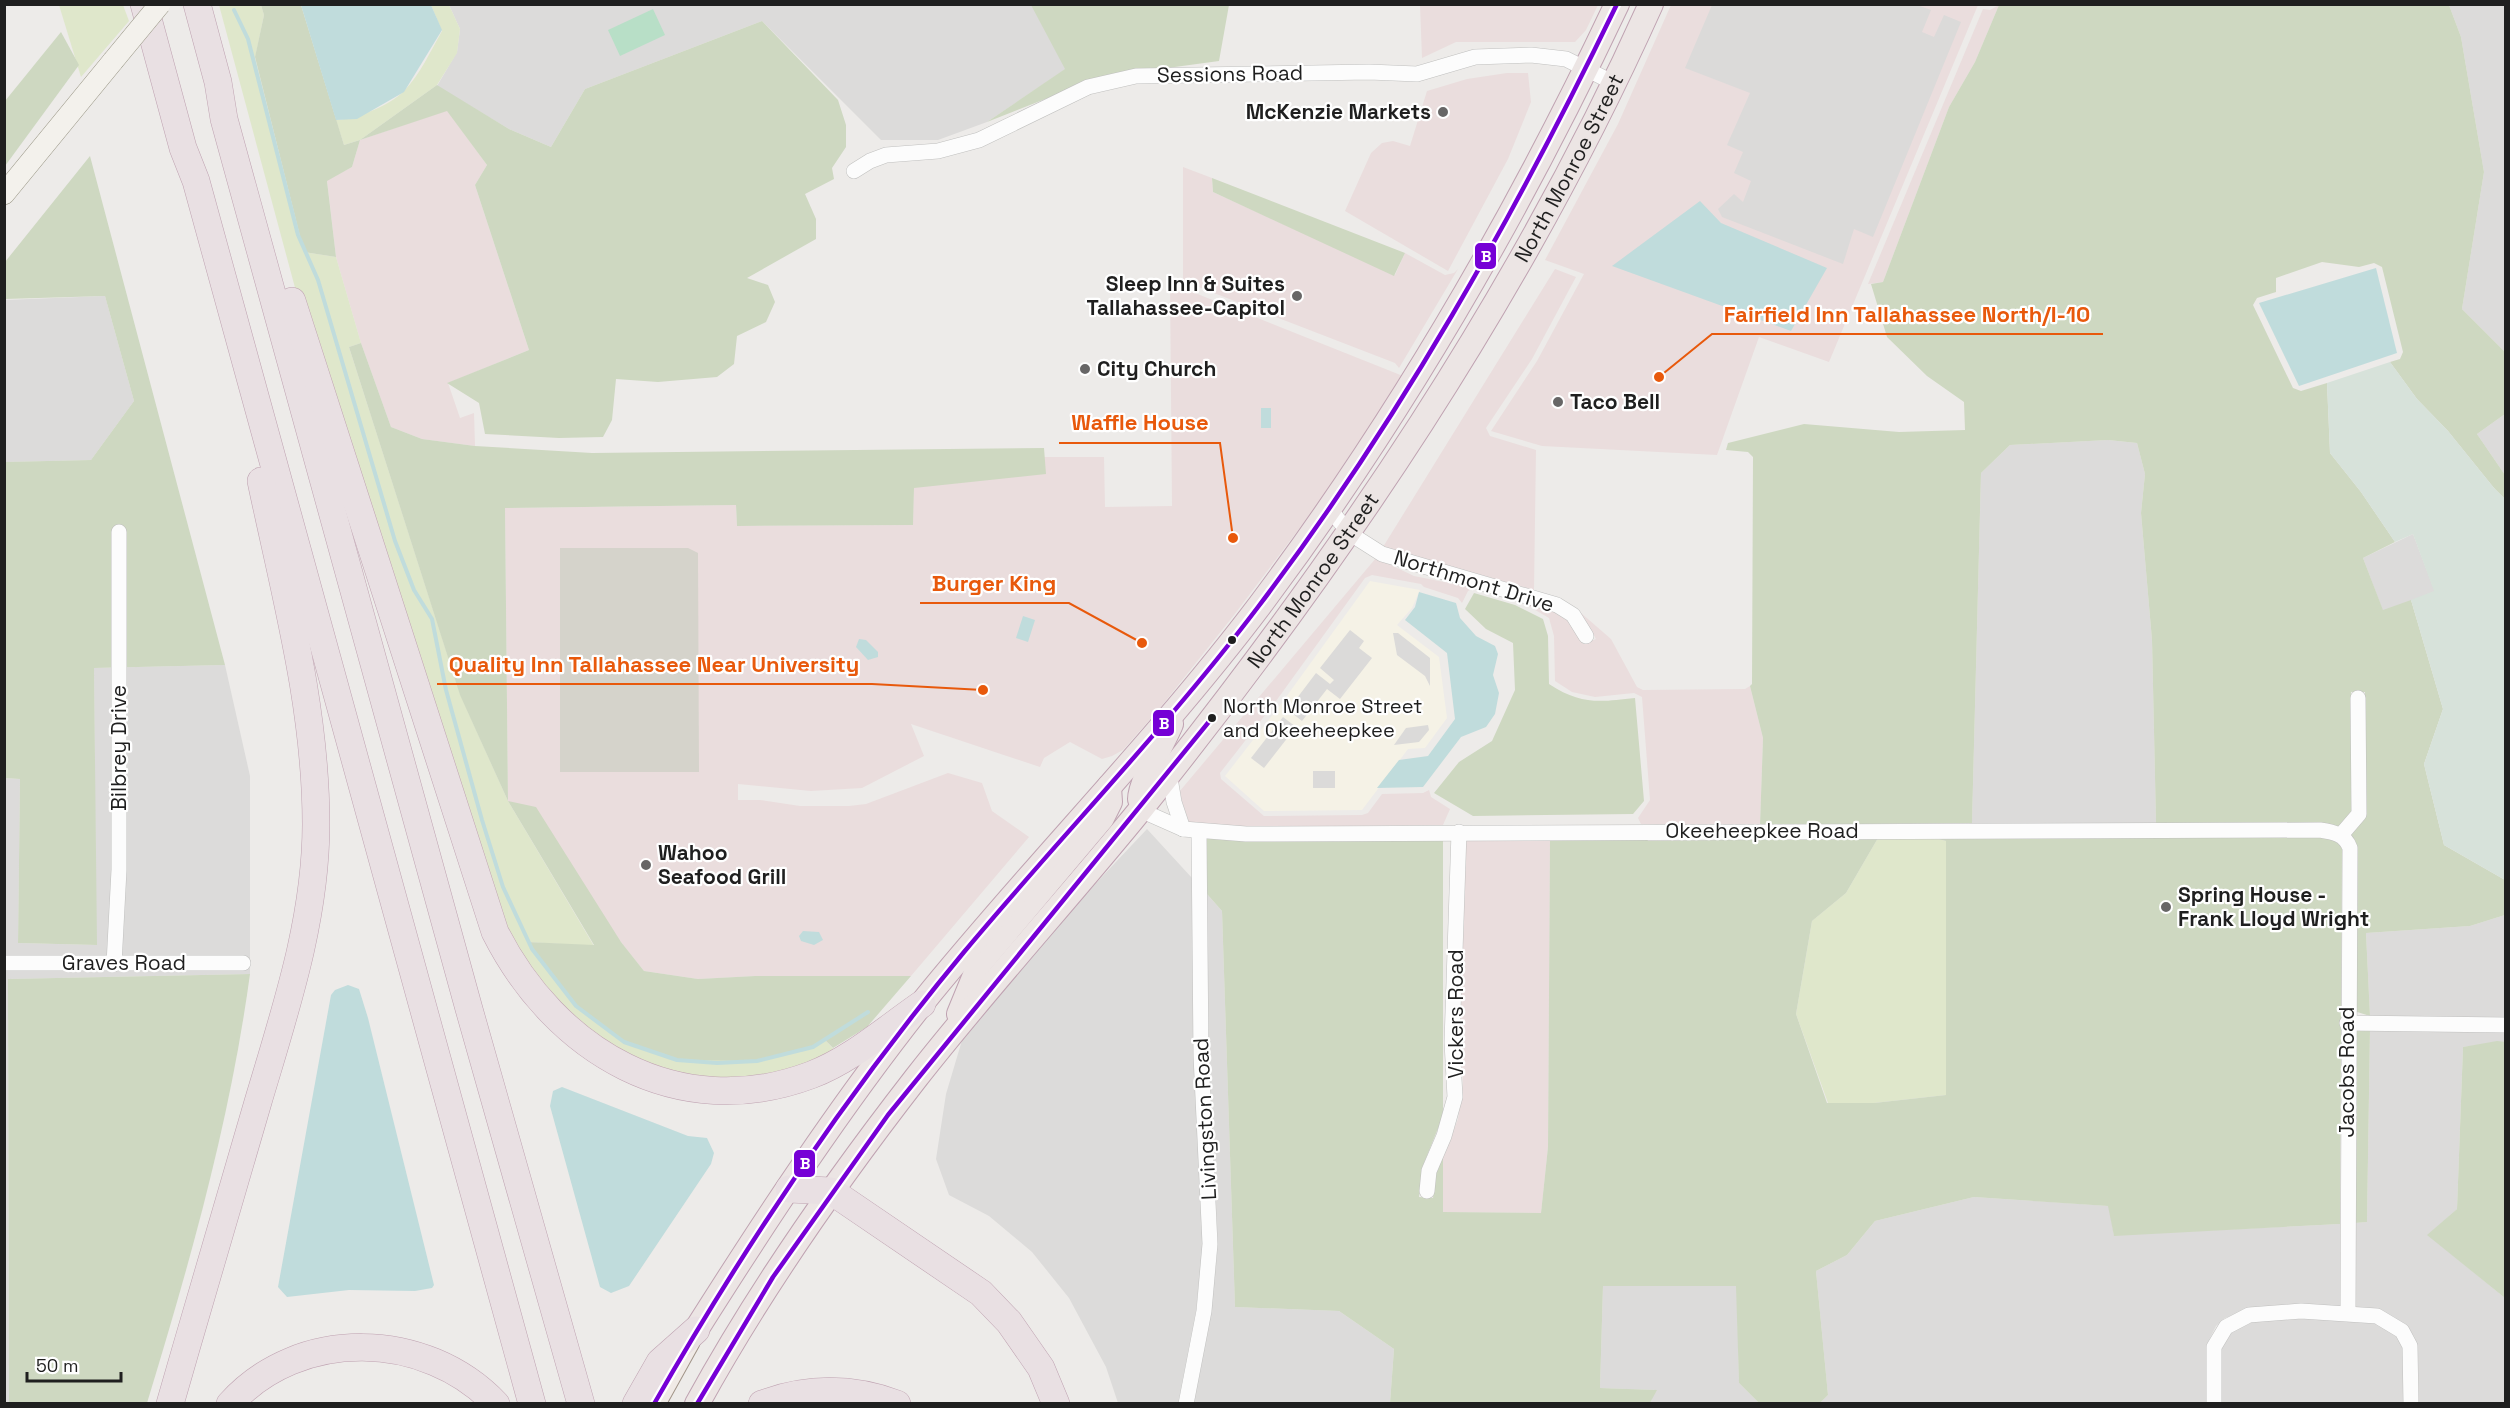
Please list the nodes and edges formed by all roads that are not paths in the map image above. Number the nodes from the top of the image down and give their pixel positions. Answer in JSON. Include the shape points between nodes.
{"nodes":[{"id":1,"x":144,"y":4,"type":"edge"},
{"id":2,"x":160,"y":4,"type":"edge"},
{"id":3,"x":196,"y":4,"type":"edge"},
{"id":4,"x":1617,"y":4,"type":"edge"},
{"id":5,"x":1651,"y":4,"type":"edge"},
{"id":6,"x":1586,"y":69,"type":"junction"},
{"id":7,"x":218,"y":82,"type":"junction"},
{"id":8,"x":1616,"y":84,"type":"junction"},
{"id":9,"x":855,"y":171,"type":"dead end"},
{"id":10,"x":4,"y":194,"type":"edge"},
{"id":11,"x":1443,"y":332,"type":"junction"},
{"id":12,"x":1470,"y":347,"type":"junction"},
{"id":13,"x":255,"y":396,"type":"junction"},
{"id":14,"x":1329,"y":508,"type":"junction"},
{"id":15,"x":119,"y":532,"type":"dead end"},
{"id":16,"x":1349,"y":533,"type":"junction"},
{"id":17,"x":1586,"y":636,"type":"dead end"},
{"id":18,"x":2358,"y":698,"type":"dead end"},
{"id":19,"x":1177,"y":711,"type":"junction"},
{"id":20,"x":1169,"y":772,"type":"junction"},
{"id":21,"x":1109,"y":785,"type":"junction"},
{"id":22,"x":1140,"y":810,"type":"junction"},
{"id":23,"x":1183,"y":829,"type":"junction"},
{"id":24,"x":1199,"y":832,"type":"junction"},
{"id":25,"x":1459,"y":832,"type":"junction"},
{"id":26,"x":2341,"y":835,"type":"junction"},
{"id":27,"x":4,"y":963,"type":"edge"},
{"id":28,"x":243,"y":963,"type":"dead end"},
{"id":29,"x":114,"y":964,"type":"junction"},
{"id":30,"x":922,"y":1004,"type":"junction"},
{"id":31,"x":2347,"y":1023,"type":"junction"},
{"id":32,"x":2505,"y":1024,"type":"edge"},
{"id":33,"x":951,"y":1035,"type":"junction"},
{"id":34,"x":789,"y":1189,"type":"junction"},
{"id":35,"x":831,"y":1191,"type":"junction"},
{"id":36,"x":1427,"y":1191,"type":"dead end"},
{"id":37,"x":2348,"y":1313,"type":"junction"},
{"id":38,"x":696,"y":1330,"type":"junction"},
{"id":39,"x":170,"y":1404,"type":"edge"},
{"id":40,"x":230,"y":1404,"type":"edge"},
{"id":41,"x":496,"y":1404,"type":"edge"},
{"id":42,"x":532,"y":1404,"type":"edge"},
{"id":43,"x":581,"y":1404,"type":"edge"},
{"id":44,"x":636,"y":1404,"type":"edge"},
{"id":45,"x":654,"y":1404,"type":"edge"},
{"id":46,"x":697,"y":1404,"type":"edge"},
{"id":47,"x":762,"y":1404,"type":"edge"},
{"id":48,"x":897,"y":1404,"type":"edge"},
{"id":49,"x":1056,"y":1404,"type":"edge"},
{"id":50,"x":1186,"y":1404,"type":"edge"},
{"id":51,"x":2214,"y":1404,"type":"edge"},
{"id":52,"x":2412,"y":1404,"type":"edge"}],
"edges":[{"from":1,"to":13,"type":"highway"},
{"from":2,"to":10,"type":"main road","bridge":true},
{"from":3,"to":7,"type":"highway"},
{"from":4,"to":6,"type":"highway","name":"North Monroe Street"},
{"from":5,"to":8,"type":"highway","name":"North Monroe Street"},
{"from":6,"to":8,"type":"street","name":"Sessions Road"},
{"from":6,"to":9,"type":"street","name":"Sessions Road","via":[[1554,56],[1491,55],[1417,74],[1136,76],[1088,87],[979,140],[938,152],[886,155]]},
{"from":6,"to":11,"type":"highway","name":"North Monroe Street","via":[[1526,189]]},
{"from":7,"to":30,"type":"highway","via":[[238,115],[282,270],[495,932],[528,988],[575,1035],[627,1068],[681,1086],[729,1090],[782,1084],[831,1066]]},
{"from":7,"to":43,"type":"highway","via":[[224,119],[361,618]]},
{"from":8,"to":12,"type":"highway","name":"North Monroe Street"},
{"from":11,"to":12,"type":"highway"},
{"from":11,"to":14,"type":"highway","name":"North Monroe Street"},
{"from":12,"to":16,"type":"highway","name":"North Monroe Street"},
{"from":13,"to":39,"type":"highway","via":[[259,470],[309,710],[314,752],[314,879],[298,967]]},
{"from":13,"to":42,"type":"highway"},
{"from":14,"to":16,"type":"street","name":"Northmont Drive"},
{"from":14,"to":19,"type":"highway","name":"North Monroe Street"},
{"from":15,"to":29,"type":"street","name":"Bilbrey Drive","via":[[119,870]]},
{"from":16,"to":17,"type":"street","name":"Northmont Drive","via":[[1382,554],[1406,563],[1557,605],[1573,615]]},
{"from":16,"to":20,"type":"highway","name":"North Monroe Street"},
{"from":18,"to":26,"type":"street","via":[[2359,814]]},
{"from":19,"to":21,"type":"highway","name":"North Monroe Street"},
{"from":19,"to":22,"type":"highway","via":[[1140,787]]},
{"from":20,"to":22,"type":"highway","name":"North Monroe Street"},
{"from":20,"to":23,"type":"street"},
{"from":21,"to":30,"type":"highway","name":"North Monroe Street"},
{"from":21,"to":33,"type":"highway","via":[[1110,802],[1102,818],[980,963]]},
{"from":22,"to":23,"type":"street","name":"Okeeheepkee Road"},
{"from":22,"to":33,"type":"highway","name":"North Monroe Street"},
{"from":23,"to":24,"type":"street","name":"Okeeheepkee Road"},
{"from":24,"to":25,"type":"street","name":"Okeeheepkee Road"},
{"from":24,"to":50,"type":"street","name":"Livingston Road","via":[[1201,1056],[1210,1244],[1204,1311]]},
{"from":25,"to":26,"type":"street","name":"Okeeheepkee Road","via":[[2308,830]]},
{"from":25,"to":36,"type":"street","name":"Vickers Road","via":[[1452,1042],[1455,1097],[1429,1170]]},
{"from":26,"to":31,"type":"street","name":"Jacobs Road","via":[[2350,848]]},
{"from":27,"to":29,"type":"street","name":"Graves Road"},
{"from":28,"to":29,"type":"street","name":"Graves Road"},
{"from":30,"to":34,"type":"highway","name":"North Monroe Street"},
{"from":31,"to":32,"type":"street"},
{"from":31,"to":37,"type":"street","name":"Jacobs Road"},
{"from":33,"to":35,"type":"highway","name":"North Monroe Street"},
{"from":34,"to":35,"type":"highway"},
{"from":34,"to":38,"type":"highway","name":"North Monroe Street"},
{"from":35,"to":46,"type":"highway","name":"North Monroe Street"},
{"from":35,"to":49,"type":"highway","via":[[981,1293],[1009,1322],[1041,1368]]},
{"from":37,"to":51,"type":"street","via":[[2259,1313],[2226,1327],[2214,1347]]},
{"from":37,"to":52,"type":"street","via":[[2377,1316],[2407,1338]]},
{"from":38,"to":44,"type":"highway","via":[[660,1362]]},
{"from":38,"to":45,"type":"main road","name":"North Monroe Street"},
{"from":40,"to":41,"type":"highway","via":[[262,1375],[281,1365],[317,1352],[372,1346],[399,1350],[453,1370]]},
{"from":47,"to":48,"type":"highway","via":[[788,1394],[828,1389],[872,1394]]}]}
